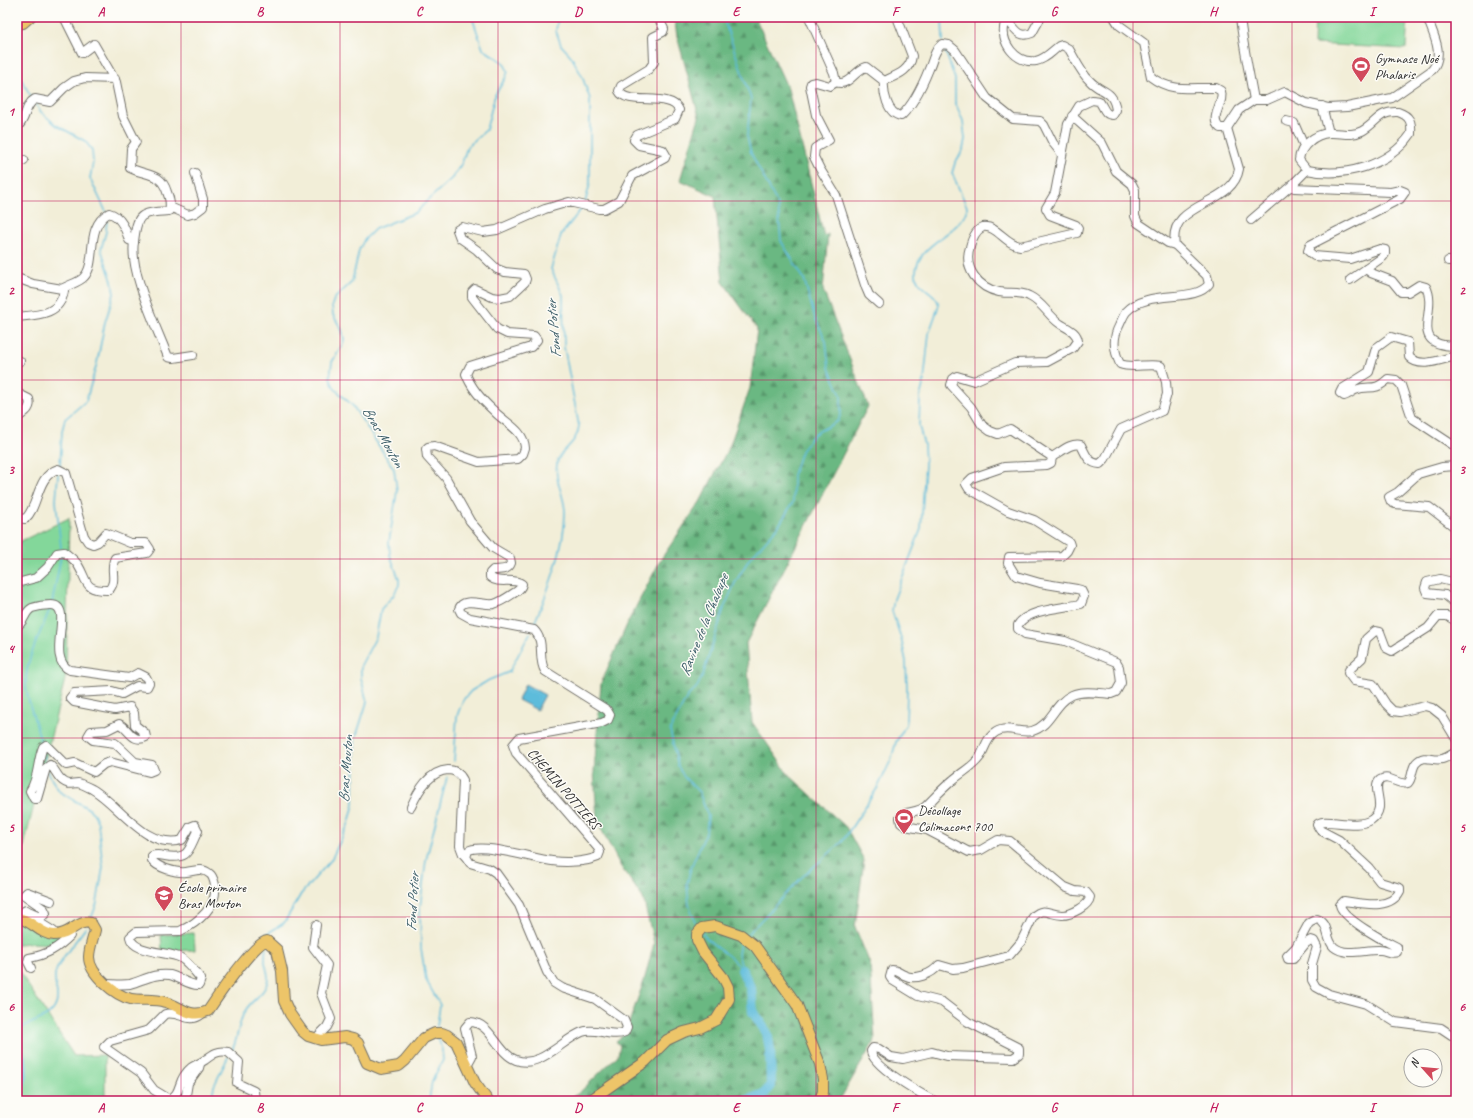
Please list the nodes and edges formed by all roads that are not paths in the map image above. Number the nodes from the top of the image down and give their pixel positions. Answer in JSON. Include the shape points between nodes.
{"nodes":[{"id":1,"x":30,"y":17,"type":"edge"},
{"id":2,"x":64,"y":17,"type":"edge"},
{"id":3,"x":658,"y":17,"type":"edge"},
{"id":4,"x":808,"y":17,"type":"edge"},
{"id":5,"x":897,"y":17,"type":"edge"},
{"id":6,"x":1041,"y":17,"type":"edge"},
{"id":7,"x":1114,"y":17,"type":"edge"},
{"id":8,"x":1240,"y":17,"type":"edge"},
{"id":9,"x":1427,"y":17,"type":"edge"},
{"id":10,"x":17,"y":24,"type":"edge"},
{"id":11,"x":115,"y":79,"type":"junction"},
{"id":12,"x":884,"y":81,"type":"junction"},
{"id":13,"x":836,"y":82,"type":"junction"},
{"id":14,"x":1254,"y":100,"type":"junction"},
{"id":15,"x":1322,"y":106,"type":"junction"},
{"id":16,"x":1072,"y":116,"type":"junction"},
{"id":17,"x":1286,"y":121,"type":"dead end"},
{"id":18,"x":17,"y":127,"type":"edge"},
{"id":19,"x":1227,"y":128,"type":"junction"},
{"id":20,"x":1329,"y":133,"type":"junction"},
{"id":21,"x":1304,"y":146,"type":"junction"},
{"id":22,"x":1061,"y":153,"type":"junction"},
{"id":23,"x":1307,"y":170,"type":"junction"},
{"id":24,"x":196,"y":173,"type":"dead end"},
{"id":25,"x":1292,"y":185,"type":"junction"},
{"id":26,"x":170,"y":207,"type":"junction"},
{"id":27,"x":1251,"y":220,"type":"dead end"},
{"id":28,"x":134,"y":242,"type":"junction"},
{"id":29,"x":1175,"y":245,"type":"junction"},
{"id":30,"x":1366,"y":269,"type":"junction"},
{"id":31,"x":17,"y":278,"type":"edge"},
{"id":32,"x":1350,"y":280,"type":"dead end"},
{"id":33,"x":62,"y":289,"type":"junction"},
{"id":34,"x":879,"y":304,"type":"dead end"},
{"id":35,"x":17,"y":316,"type":"edge"},
{"id":36,"x":1456,"y":346,"type":"edge"},
{"id":37,"x":193,"y":355,"type":"dead end"},
{"id":38,"x":1456,"y":356,"type":"edge"},
{"id":39,"x":17,"y":392,"type":"edge"},
{"id":40,"x":17,"y":418,"type":"edge"},
{"id":41,"x":1456,"y":447,"type":"edge"},
{"id":42,"x":1052,"y":457,"type":"junction"},
{"id":43,"x":1456,"y":466,"type":"edge"},
{"id":44,"x":17,"y":518,"type":"edge"},
{"id":45,"x":1456,"y":528,"type":"edge"},
{"id":46,"x":17,"y":583,"type":"edge"},
{"id":47,"x":1456,"y":583,"type":"edge"},
{"id":48,"x":1456,"y":604,"type":"edge"},
{"id":49,"x":1456,"y":621,"type":"edge"},
{"id":50,"x":17,"y":626,"type":"edge"},
{"id":51,"x":1456,"y":739,"type":"edge"},
{"id":52,"x":1456,"y":752,"type":"edge"},
{"id":53,"x":411,"y":807,"type":"dead end"},
{"id":54,"x":466,"y":857,"type":"junction"},
{"id":55,"x":51,"y":900,"type":"dead end"},
{"id":56,"x":17,"y":918,"type":"edge"},
{"id":57,"x":316,"y":925,"type":"dead end"},
{"id":58,"x":69,"y":932,"type":"junction"},
{"id":59,"x":52,"y":935,"type":"junction"},
{"id":60,"x":31,"y":968,"type":"dead end"},
{"id":61,"x":105,"y":984,"type":"junction"},
{"id":62,"x":204,"y":1013,"type":"junction"},
{"id":63,"x":1456,"y":1038,"type":"edge"},
{"id":64,"x":314,"y":1039,"type":"junction"},
{"id":65,"x":200,"y":1064,"type":"junction"},
{"id":66,"x":467,"y":1065,"type":"junction"},
{"id":67,"x":185,"y":1101,"type":"edge"},
{"id":68,"x":255,"y":1101,"type":"edge"},
{"id":69,"x":488,"y":1101,"type":"edge"},
{"id":70,"x":589,"y":1101,"type":"edge"},
{"id":71,"x":819,"y":1101,"type":"edge"},
{"id":72,"x":934,"y":1101,"type":"edge"}],
"edges":[{"from":1,"to":10,"type":"main road"},
{"from":2,"to":11,"type":"street","via":[[82,53],[94,44]]},
{"from":3,"to":54,"type":"street","name":"CHEMIN POTTIERS","via":[[664,29],[653,37],[654,62],[621,86],[619,91],[624,97],[669,101],[677,105],[679,110],[675,119],[637,135],[634,140],[639,145],[663,150],[665,158],[632,176],[619,201],[604,209],[590,208],[574,202],[565,203],[497,230],[483,232],[462,227],[457,232],[460,238],[497,269],[504,272],[520,272],[526,276],[525,282],[505,298],[492,297],[475,288],[471,294],[497,329],[507,334],[534,336],[537,342],[531,347],[470,366],[466,374],[485,402],[522,436],[525,448],[518,459],[487,463],[434,446],[428,447],[426,451],[427,457],[448,482],[470,521],[493,548],[510,558],[509,567],[491,571],[490,577],[496,581],[515,581],[522,584],[519,590],[493,604],[462,604],[460,613],[470,618],[534,630],[541,640],[542,664],[545,671],[610,712],[608,720],[602,723],[519,738],[513,745],[516,753],[600,853],[593,859],[553,861],[474,848],[468,851]]},
{"from":4,"to":13,"type":"street"},
{"from":5,"to":12,"type":"street","via":[[912,56],[911,62],[907,69]]},
{"from":6,"to":16,"type":"street","via":[[1032,33],[1026,35],[1017,33],[1009,22],[1005,23],[1007,45],[1013,54],[1018,58],[1035,61],[1047,57],[1059,46],[1065,46],[1090,82],[1108,92],[1116,106],[1115,113],[1109,115],[1099,101],[1092,100],[1079,106]]},
{"from":7,"to":19,"type":"street","via":[[1119,25],[1144,43],[1151,77],[1159,83],[1168,87],[1216,88],[1221,91],[1215,119],[1220,128]]},
{"from":8,"to":14,"type":"street"},
{"from":9,"to":15,"type":"street","via":[[1439,59],[1432,70],[1392,98],[1347,107]]},
{"from":11,"to":18,"type":"street","via":[[85,78],[68,84],[50,102],[35,99],[30,102]]},
{"from":11,"to":26,"type":"street","via":[[124,116],[136,142],[131,149],[130,168],[160,179],[164,183]]},
{"from":12,"to":13,"type":"street","via":[[866,67],[846,82]]},
{"from":12,"to":22,"type":"street","via":[[884,93],[890,108],[901,116],[929,71],[936,50],[945,44],[955,50],[987,98],[1013,119],[1040,121]]},
{"from":13,"to":34,"type":"street","via":[[830,86],[814,82],[810,86],[816,115],[830,140],[815,148],[814,156],[825,179],[836,194],[869,295]]},
{"from":14,"to":15,"type":"street","via":[[1267,100],[1285,92]]},
{"from":14,"to":19,"type":"street","via":[[1239,110]]},
{"from":15,"to":20,"type":"street"},
{"from":16,"to":22,"type":"street"},
{"from":16,"to":29,"type":"street","via":[[1102,143],[1116,171],[1132,184],[1135,190],[1135,216],[1138,223]]},
{"from":17,"to":21,"type":"street","via":[[1294,123]]},
{"from":19,"to":29,"type":"street","via":[[1239,168],[1238,175],[1222,193],[1181,218],[1176,228]]},
{"from":20,"to":21,"type":"street","via":[[1311,140]]},
{"from":20,"to":23,"type":"street","via":[[1350,135],[1361,132],[1385,112],[1405,114],[1412,125],[1407,141],[1385,158],[1367,167],[1349,171]]},
{"from":21,"to":23,"type":"street","via":[[1300,160]]},
{"from":22,"to":42,"type":"street","via":[[1055,193],[1046,208],[1050,215],[1076,225],[1077,233],[1020,246],[1011,244],[991,228],[983,227],[972,240],[968,261],[973,275],[981,283],[995,291],[1024,294],[1039,302],[1057,322],[1078,336],[1077,344],[1047,362],[1015,363],[974,381],[956,376],[952,381],[953,388],[971,407],[982,425],[998,434],[1010,429]]},
{"from":23,"to":25,"type":"street"},
{"from":24,"to":26,"type":"street","via":[[204,199],[202,207],[188,215]]},
{"from":25,"to":27,"type":"street"},
{"from":25,"to":30,"type":"street","via":[[1296,189],[1404,192],[1400,198],[1308,248],[1314,256],[1350,258],[1384,250],[1386,254]]},
{"from":26,"to":28,"type":"street","via":[[169,211],[155,212],[139,218]]},
{"from":28,"to":33,"type":"street","via":[[129,240],[125,228],[114,214],[104,216],[98,224],[91,246],[89,269],[83,278]]},
{"from":28,"to":37,"type":"street","via":[[133,257],[144,301],[168,357]]},
{"from":29,"to":42,"type":"street","via":[[1207,276],[1209,284],[1199,293],[1159,297],[1135,305],[1126,312],[1114,339],[1120,364],[1161,366],[1166,382],[1165,407],[1157,415],[1121,429],[1100,464],[1088,460],[1081,445],[1077,444]]},
{"from":30,"to":32,"type":"street"},
{"from":30,"to":36,"type":"street","via":[[1392,280],[1401,292],[1408,292],[1419,285],[1426,287],[1430,300],[1427,332],[1439,344]]},
{"from":31,"to":33,"type":"street","via":[[33,284]]},
{"from":33,"to":35,"type":"street","via":[[64,291],[61,304],[55,310]]},
{"from":38,"to":41,"type":"street","via":[[1417,363],[1409,356],[1408,342],[1391,337],[1376,348],[1369,372],[1342,389],[1340,393],[1347,395],[1356,390],[1379,387],[1388,380],[1396,380],[1401,385],[1412,418]]},
{"from":39,"to":40,"type":"street","via":[[28,399],[30,404]]},
{"from":42,"to":72,"type":"street","via":[[1051,463],[1047,465],[1012,465],[972,478],[967,482],[967,487],[1008,511],[1034,520],[1069,542],[1070,548],[1062,556],[1009,557],[1008,563],[1016,576],[1078,589],[1084,593],[1081,604],[1056,607],[1024,619],[1018,625],[1018,629],[1025,634],[1065,641],[1112,659],[1119,667],[1119,688],[1111,694],[1072,695],[1056,708],[1045,724],[1032,731],[1008,729],[995,732],[968,770],[954,779],[921,811],[902,815],[900,821],[906,826],[927,830],[969,852],[981,850],[998,840],[1010,841],[1065,886],[1089,894],[1090,900],[1087,904],[1063,915],[1046,911],[1037,913],[1017,948],[1009,956],[963,968],[952,969],[941,965],[935,971],[917,977],[892,970],[892,980],[918,996],[942,1002],[968,1022],[1019,1048],[1019,1054],[1013,1058],[947,1056],[932,1052],[903,1059],[891,1057],[873,1048],[873,1057],[895,1078]]},
{"from":43,"to":45,"type":"street","via":[[1418,474],[1389,499],[1395,504],[1429,507]]},
{"from":44,"to":46,"type":"street","via":[[24,519],[29,515],[37,493],[54,470],[58,469],[66,473],[88,542],[98,542],[106,532],[130,543],[146,543],[150,549],[147,553],[115,558],[112,567],[113,585],[109,590],[95,589],[88,585],[77,563],[64,552],[57,553],[48,567],[36,578]]},
{"from":47,"to":48,"type":"street","via":[[1433,579],[1427,582],[1425,588],[1427,593],[1445,595]]},
{"from":49,"to":51,"type":"street","via":[[1447,616],[1438,616],[1428,628],[1392,651],[1386,648],[1380,632],[1375,631],[1366,639],[1362,658],[1348,673],[1354,681],[1370,682],[1376,686],[1392,711],[1400,712],[1426,706],[1432,708],[1442,716]]},
{"from":50,"to":61,"type":"street","via":[[33,608],[55,605],[62,614],[58,651],[64,668],[129,678],[138,673],[146,677],[149,683],[147,687],[137,686],[122,694],[112,691],[74,693],[70,698],[74,702],[114,710],[130,708],[134,713],[135,726],[145,733],[146,737],[133,737],[119,724],[107,730],[91,731],[88,736],[93,740],[115,743],[132,760],[152,765],[154,770],[149,772],[110,762],[94,772],[75,763],[66,765],[46,745],[42,747],[36,782],[30,791],[34,799],[40,794],[46,768],[50,765],[64,782],[78,783],[92,790],[110,802],[138,828],[159,838],[182,840],[190,827],[195,825],[198,831],[185,855],[177,858],[156,854],[152,856],[152,860],[156,865],[178,871],[204,870],[214,880],[214,897],[210,906],[186,928],[180,931],[136,932],[130,937],[133,943],[145,950],[174,955],[185,961],[201,979],[199,985],[167,975],[150,976],[126,984]]},
{"from":52,"to":63,"type":"street","via":[[1440,760],[1426,757],[1419,761],[1413,768],[1408,783],[1404,784],[1386,777],[1380,780],[1377,787],[1380,803],[1378,811],[1368,821],[1352,825],[1323,821],[1317,825],[1320,830],[1339,840],[1380,882],[1400,888],[1396,898],[1382,903],[1366,905],[1344,901],[1340,905],[1343,911],[1359,924],[1397,947],[1397,952],[1353,952],[1338,949],[1331,942],[1324,924],[1320,920],[1314,920],[1308,923],[1296,947],[1287,956],[1288,959],[1293,959],[1306,943],[1314,941],[1316,947],[1312,980],[1316,987],[1366,1004],[1395,1022],[1442,1028]]},
{"from":53,"to":54,"type":"street","via":[[434,774],[453,770],[462,776],[460,846]]},
{"from":54,"to":66,"type":"street","via":[[470,863],[496,873],[519,904],[554,983],[595,999],[624,1020],[627,1027],[625,1032],[617,1034],[581,1032],[539,1058],[521,1062],[508,1056],[485,1028],[470,1022],[465,1028],[472,1056]]},
{"from":55,"to":59,"type":"street","via":[[28,892],[24,895],[46,913],[42,917],[26,910],[24,913],[53,931]]},
{"from":56,"to":59,"type":"main road"},
{"from":57,"to":64,"type":"street","via":[[313,947],[327,965],[321,993],[331,1019],[327,1027]]},
{"from":58,"to":59,"type":"main road"},
{"from":58,"to":60,"type":"street","via":[[70,936],[55,949],[44,955],[29,958]]},
{"from":58,"to":61,"type":"main road","via":[[81,923],[91,923],[94,926],[90,965]]},
{"from":61,"to":62,"type":"main road","via":[[111,990],[130,999],[165,1002],[183,1011]]},
{"from":62,"to":64,"type":"main road","via":[[248,956],[267,941],[277,950],[282,971],[284,1001],[290,1014],[302,1031]]},
{"from":62,"to":65,"type":"street","via":[[192,1019],[175,1013],[165,1014],[149,1030],[110,1042],[104,1047],[141,1072],[154,1090],[169,1099],[176,1095],[184,1076],[193,1066]]},
{"from":64,"to":66,"type":"main road","via":[[354,1039],[367,1063],[381,1069],[402,1064],[424,1038],[442,1033],[456,1042]]},
{"from":65,"to":67,"type":"street","via":[[188,1082]]},
{"from":65,"to":68,"type":"street","via":[[218,1051],[228,1052],[239,1062],[236,1080],[238,1085],[254,1091]]},
{"from":66,"to":69,"type":"main road","via":[[479,1090]]},
{"from":70,"to":71,"type":"main road","via":[[644,1062],[667,1040],[716,1020],[729,999],[728,987],[697,940],[697,934],[707,926],[715,926],[741,935],[755,946],[797,1005],[820,1064],[823,1092]]}]}
